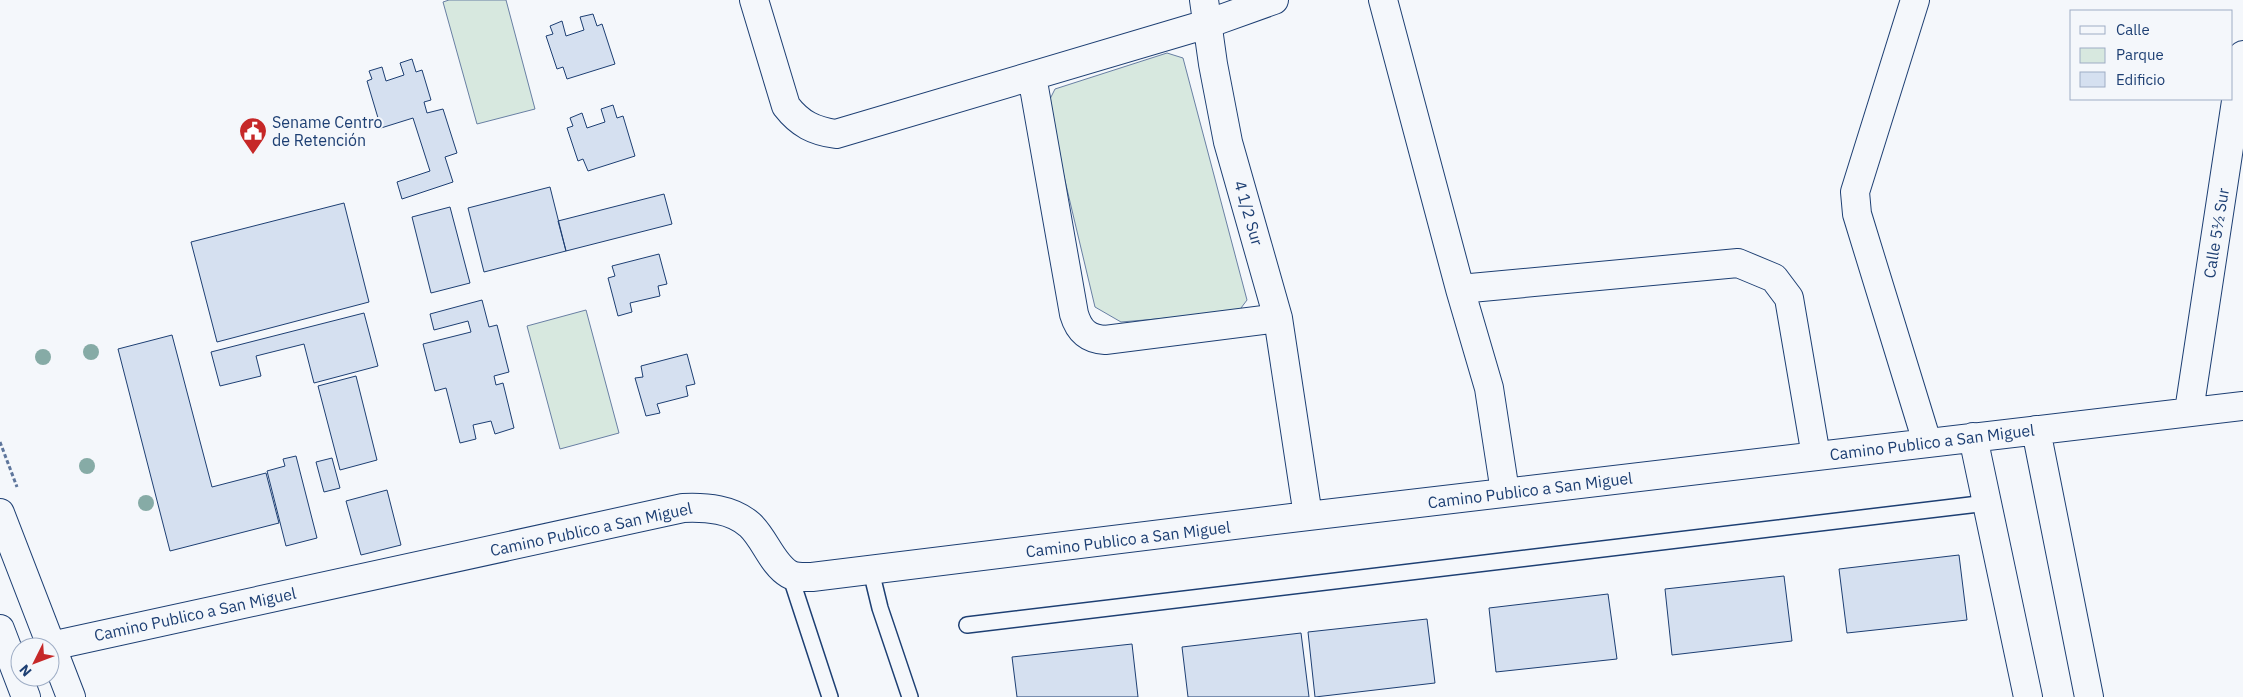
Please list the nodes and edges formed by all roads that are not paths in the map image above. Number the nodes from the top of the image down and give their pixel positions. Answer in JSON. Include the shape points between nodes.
{"nodes":[{"id":1,"x":754,"y":0,"type":"edge"},
{"id":2,"x":1274,"y":0,"type":"edge"},
{"id":3,"x":1383,"y":0,"type":"edge"},
{"id":4,"x":1915,"y":0,"type":"edge"},
{"id":5,"x":1206,"y":12,"type":"edge"},
{"id":6,"x":2243,"y":54,"type":"edge"},
{"id":7,"x":1032,"y":76,"type":"junction"},
{"id":8,"x":2233,"y":189,"type":"edge"},
{"id":9,"x":1460,"y":289,"type":"junction"},
{"id":10,"x":1278,"y":318,"type":"junction"},
{"id":11,"x":2243,"y":406,"type":"edge"},
{"id":12,"x":2189,"y":411,"type":"junction"},
{"id":13,"x":2036,"y":430,"type":"junction"},
{"id":14,"x":1973,"y":437,"type":"junction"},
{"id":15,"x":1927,"y":442,"type":"junction"},
{"id":16,"x":1816,"y":456,"type":"junction"},
{"id":17,"x":1505,"y":492,"type":"junction"},
{"id":18,"x":1987,"y":503,"type":"junction"},
{"id":19,"x":0,"y":513,"type":"edge"},
{"id":20,"x":1308,"y":516,"type":"junction"},
{"id":21,"x":871,"y":571,"type":"junction"},
{"id":22,"x":790,"y":574,"type":"junction"},
{"id":23,"x":967,"y":625,"type":"dead end"},
{"id":24,"x":0,"y":630,"type":"edge"},
{"id":25,"x":48,"y":637,"type":"edge"},
{"id":26,"x":60,"y":644,"type":"edge"},
{"id":27,"x":60,"y":669,"type":"edge"},
{"id":28,"x":26,"y":697,"type":"edge"},
{"id":29,"x":71,"y":697,"type":"edge"},
{"id":30,"x":830,"y":697,"type":"edge"},
{"id":31,"x":910,"y":697,"type":"edge"},
{"id":32,"x":2028,"y":697,"type":"edge"},
{"id":33,"x":2089,"y":697,"type":"edge"}],
"edges":[{"from":1,"to":7,"type":"main road","via":[[786,106],[795,118],[822,132],[836,134],[851,130]]},
{"from":2,"to":5,"type":"main road"},
{"from":3,"to":9,"type":"main road"},
{"from":4,"to":15,"type":"main road","via":[[1856,192],[1857,214]]},
{"from":5,"to":7,"type":"main road"},
{"from":5,"to":10,"type":"main road","name":"4 1/2 Sur","via":[[1216,87],[1228,142]]},
{"from":6,"to":8,"type":"main road","name":"Calle 5½ Sur"},
{"from":7,"to":10,"type":"main road","via":[[1074,314],[1087,336],[1106,340]]},
{"from":8,"to":12,"type":"main road","name":"Calle 5½ Sur"},
{"from":9,"to":16,"type":"main road","via":[[1738,263],[1774,278],[1789,298]]},
{"from":9,"to":17,"type":"main road","via":[[1489,388]]},
{"from":10,"to":20,"type":"main road","name":"4 1/2 Sur"},
{"from":11,"to":12,"type":"main road","name":"Camino Publico a San Miguel"},
{"from":12,"to":13,"type":"main road","name":"Camino Publico a San Miguel"},
{"from":13,"to":14,"type":"main road","name":"Camino Publico a San Miguel"},
{"from":13,"to":33,"type":"main road"},
{"from":14,"to":15,"type":"main road","name":"Camino Publico a San Miguel"},
{"from":14,"to":18,"type":"main road"},
{"from":15,"to":16,"type":"main road","name":"Camino Publico a San Miguel"},
{"from":16,"to":17,"type":"main road","name":"Camino Publico a San Miguel"},
{"from":17,"to":20,"type":"main road","name":"Camino Publico a San Miguel"},
{"from":18,"to":23,"type":"lane"},
{"from":18,"to":32,"type":"main road"},
{"from":19,"to":25,"type":"main road"},
{"from":20,"to":21,"type":"main road","name":"Camino Publico a San Miguel"},
{"from":21,"to":22,"type":"main road","name":"Camino Publico a San Miguel","via":[[812,577]]},
{"from":21,"to":31,"type":"lane"},
{"from":22,"to":26,"type":"main road","name":"Camino Publico a San Miguel","via":[[749,524],[735,515],[720,510],[684,508]]},
{"from":22,"to":30,"type":"lane"},
{"from":24,"to":28,"type":"main road"},
{"from":27,"to":29,"type":"main road"}]}
